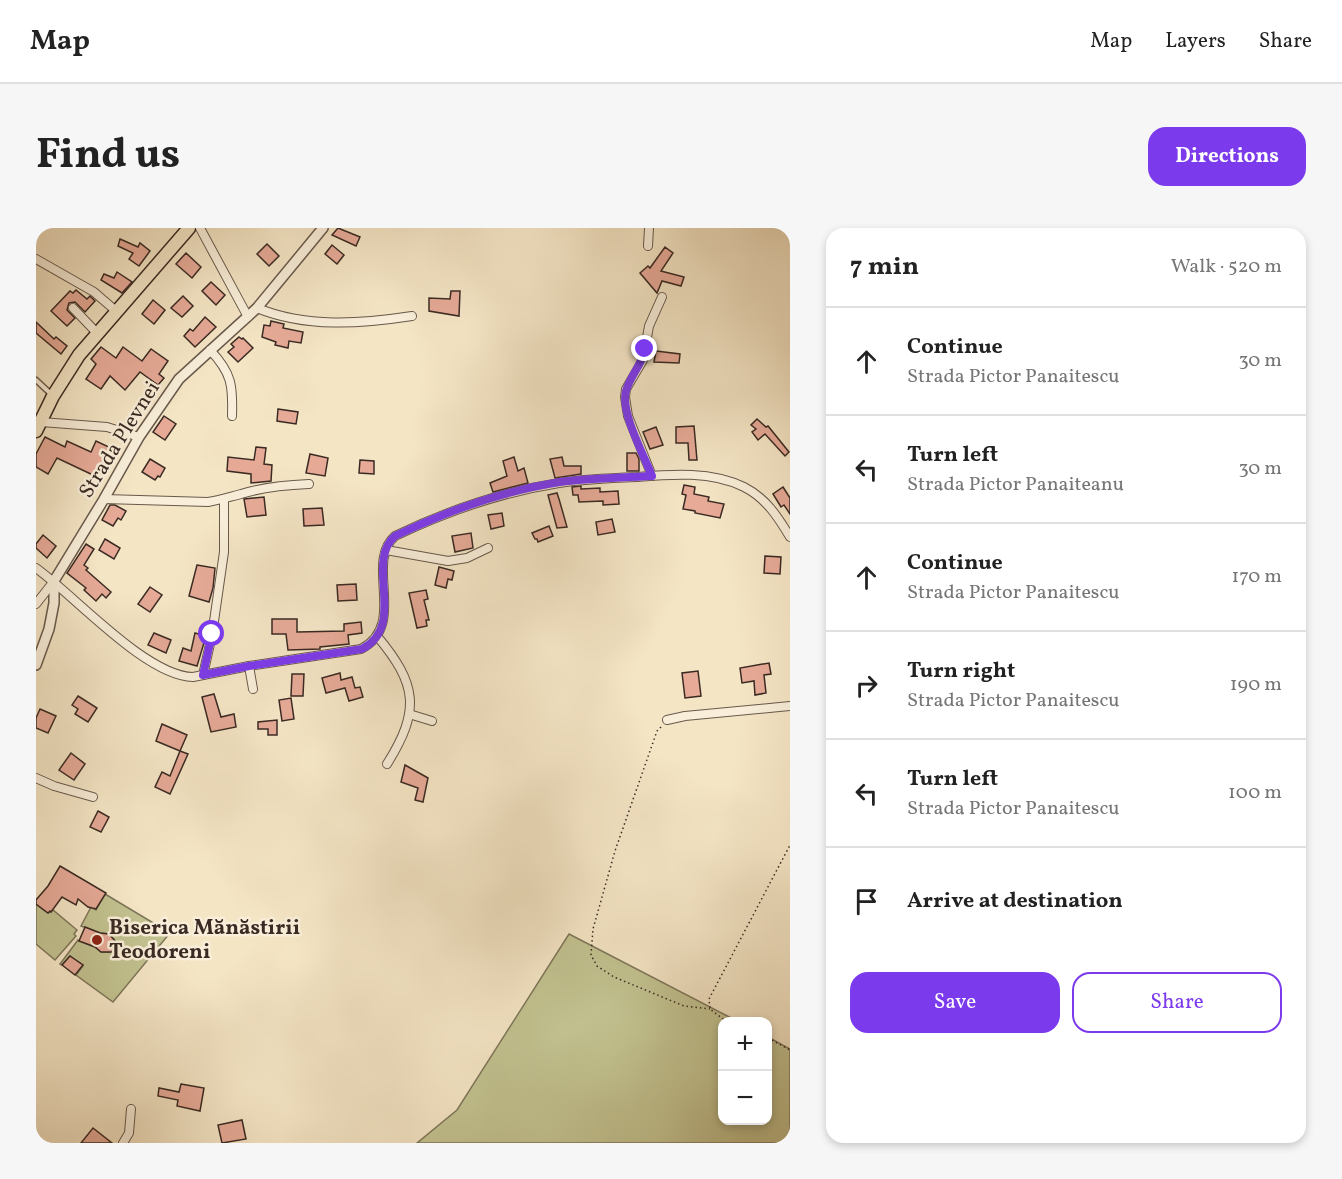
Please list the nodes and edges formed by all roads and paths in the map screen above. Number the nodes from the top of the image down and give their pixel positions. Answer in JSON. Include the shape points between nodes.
{"nodes":[{"id":1,"x":189,"y":228,"type":"edge"},
{"id":2,"x":200,"y":228,"type":"edge"},
{"id":3,"x":322,"y":228,"type":"edge"},
{"id":4,"x":650,"y":228,"type":"edge"},
{"id":5,"x":648,"y":246,"type":"dead end"},
{"id":6,"x":36,"y":259,"type":"edge"},
{"id":7,"x":662,"y":297,"type":"dead end"},
{"id":8,"x":73,"y":308,"type":"dead end"},
{"id":9,"x":256,"y":308,"type":"junction"},
{"id":10,"x":116,"y":311,"type":"junction"},
{"id":11,"x":412,"y":316,"type":"dead end"},
{"id":12,"x":248,"y":317,"type":"junction"},
{"id":13,"x":98,"y":333,"type":"junction"},
{"id":14,"x":210,"y":350,"type":"junction"},
{"id":15,"x":36,"y":380,"type":"edge"},
{"id":16,"x":53,"y":396,"type":"junction"},
{"id":17,"x":232,"y":416,"type":"dead end"},
{"id":18,"x":38,"y":426,"type":"edge"},
{"id":19,"x":139,"y":437,"type":"junction"},
{"id":20,"x":652,"y":476,"type":"junction"},
{"id":21,"x":309,"y":484,"type":"dead end"},
{"id":22,"x":104,"y":499,"type":"junction"},
{"id":23,"x":224,"y":500,"type":"junction"},
{"id":24,"x":790,"y":537,"type":"edge"},
{"id":25,"x":488,"y":548,"type":"dead end"},
{"id":26,"x":386,"y":550,"type":"junction"},
{"id":27,"x":36,"y":568,"type":"edge"},
{"id":28,"x":54,"y":581,"type":"junction"},
{"id":29,"x":36,"y":604,"type":"edge"},
{"id":30,"x":377,"y":636,"type":"junction"},
{"id":31,"x":36,"y":665,"type":"edge"},
{"id":32,"x":249,"y":666,"type":"junction"},
{"id":33,"x":203,"y":675,"type":"junction"},
{"id":34,"x":253,"y":689,"type":"dead end"},
{"id":35,"x":790,"y":706,"type":"edge"},
{"id":36,"x":409,"y":714,"type":"junction"},
{"id":37,"x":667,"y":720,"type":"joint"},
{"id":38,"x":432,"y":721,"type":"dead end"},
{"id":39,"x":387,"y":764,"type":"dead end"},
{"id":40,"x":36,"y":778,"type":"edge"},
{"id":41,"x":93,"y":797,"type":"dead end"},
{"id":42,"x":790,"y":845,"type":"edge"},
{"id":43,"x":710,"y":1009,"type":"junction"},
{"id":44,"x":720,"y":1017,"type":"edge"},
{"id":45,"x":772,"y":1040,"type":"edge"},
{"id":46,"x":790,"y":1050,"type":"edge"},
{"id":47,"x":131,"y":1109,"type":"dead end"},
{"id":48,"x":123,"y":1143,"type":"edge"}],
"edges":[{"from":1,"to":10,"type":"main road"},
{"from":2,"to":12,"type":"street"},
{"from":3,"to":9,"type":"street","name":"Strada Plevnei"},
{"from":4,"to":5,"type":"street"},
{"from":6,"to":10,"type":"street","via":[[94,292]]},
{"from":7,"to":20,"type":"street","via":[[649,326],[643,360],[625,397],[628,416]]},
{"from":8,"to":13,"type":"street"},
{"from":9,"to":11,"type":"street","via":[[292,318],[341,323]]},
{"from":9,"to":12,"type":"street","name":"Strada Plevnei"},
{"from":10,"to":13,"type":"main road"},
{"from":12,"to":14,"type":"street","name":"Strada Plevnei"},
{"from":13,"to":16,"type":"main road"},
{"from":14,"to":17,"type":"street","via":[[230,375]]},
{"from":14,"to":19,"type":"street","name":"Strada Plevnei","via":[[179,379]]},
{"from":15,"to":16,"type":"lane"},
{"from":16,"to":18,"type":"main road"},
{"from":18,"to":19,"type":"street","via":[[107,427]]},
{"from":19,"to":22,"type":"street","name":"Strada Plevnei"},
{"from":20,"to":24,"type":"street","via":[[697,475],[743,487],[766,504]]},
{"from":20,"to":26,"type":"street","via":[[559,483],[502,495],[404,532],[389,541]]},
{"from":21,"to":23,"type":"street","via":[[287,485]]},
{"from":22,"to":23,"type":"street"},
{"from":22,"to":28,"type":"street","name":"Strada Plevnei"},
{"from":23,"to":33,"type":"street","via":[[224,552]]},
{"from":25,"to":26,"type":"street","via":[[467,558],[448,561]]},
{"from":26,"to":30,"type":"street","via":[[384,615]]},
{"from":27,"to":28,"type":"street"},
{"from":28,"to":29,"type":"street","name":"Strada Plevnei"},
{"from":28,"to":31,"type":"street","via":[[49,629]]},
{"from":28,"to":33,"type":"street","via":[[112,633],[158,666],[184,676]]},
{"from":30,"to":32,"type":"street","via":[[362,649]]},
{"from":30,"to":36,"type":"street","via":[[408,683]]},
{"from":32,"to":33,"type":"street"},
{"from":32,"to":34,"type":"street"},
{"from":35,"to":37,"type":"street"},
{"from":36,"to":38,"type":"street"},
{"from":36,"to":39,"type":"street"},
{"from":37,"to":43,"type":"path","via":[[657,731],[615,851],[593,929],[591,955],[597,966],[614,977],[684,1006]]},
{"from":40,"to":41,"type":"street"},
{"from":42,"to":43,"type":"path","via":[[712,990]]},
{"from":43,"to":44,"type":"path"},
{"from":45,"to":46,"type":"path"},
{"from":47,"to":48,"type":"street","via":[[129,1133]]}]}
